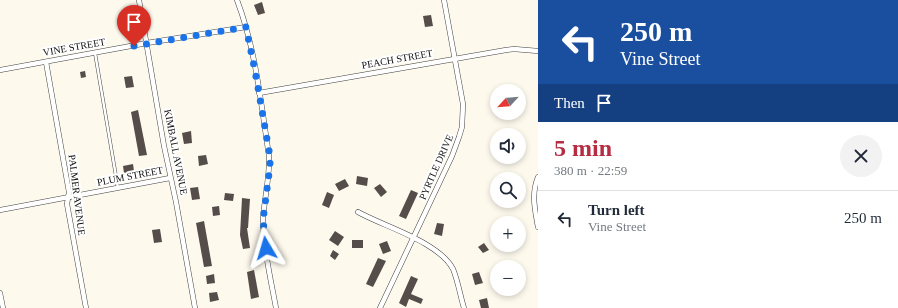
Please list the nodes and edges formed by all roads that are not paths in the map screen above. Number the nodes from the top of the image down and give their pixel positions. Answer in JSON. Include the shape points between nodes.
{"nodes":[{"id":1,"x":139,"y":0,"type":"edge"},
{"id":2,"x":237,"y":0,"type":"edge"},
{"id":3,"x":444,"y":0,"type":"edge"},
{"id":4,"x":246,"y":27,"type":"junction"},
{"id":5,"x":147,"y":43,"type":"junction"},
{"id":6,"x":538,"y":51,"type":"edge"},
{"id":7,"x":95,"y":53,"type":"junction"},
{"id":8,"x":455,"y":58,"type":"junction"},
{"id":9,"x":46,"y":62,"type":"junction"},
{"id":10,"x":0,"y":70,"type":"edge"},
{"id":11,"x":259,"y":93,"type":"junction"},
{"id":12,"x":170,"y":178,"type":"junction"},
{"id":13,"x":538,"y":178,"type":"edge"},
{"id":14,"x":118,"y":188,"type":"junction"},
{"id":15,"x":68,"y":198,"type":"junction"},
{"id":16,"x":0,"y":210,"type":"edge"},
{"id":17,"x":358,"y":212,"type":"dead end"},
{"id":18,"x":538,"y":227,"type":"edge"},
{"id":19,"x":413,"y":238,"type":"junction"},
{"id":20,"x":0,"y":293,"type":"edge"},
{"id":21,"x":3,"y":308,"type":"edge"},
{"id":22,"x":86,"y":308,"type":"edge"},
{"id":23,"x":195,"y":308,"type":"edge"},
{"id":24,"x":276,"y":308,"type":"edge"},
{"id":25,"x":380,"y":308,"type":"edge"},
{"id":26,"x":464,"y":308,"type":"edge"}],
"edges":[{"from":1,"to":5,"type":"street","name":"KIMBALL AVENUE"},
{"from":2,"to":4,"type":"street"},
{"from":3,"to":8,"type":"street","name":"PYRTLE DRIVE"},
{"from":4,"to":5,"type":"street","name":"VINE STREET"},
{"from":4,"to":11,"type":"street"},
{"from":5,"to":7,"type":"street","name":"VINE STREET"},
{"from":5,"to":12,"type":"street","name":"KIMBALL AVENUE"},
{"from":6,"to":8,"type":"street","name":"PEACH STREET","via":[[514,49]]},
{"from":7,"to":9,"type":"street","name":"VINE STREET"},
{"from":7,"to":14,"type":"lane"},
{"from":8,"to":11,"type":"street","name":"PEACH STREET"},
{"from":8,"to":19,"type":"street","name":"PYRTLE DRIVE","via":[[463,104],[459,137]]},
{"from":9,"to":10,"type":"street","name":"VINE STREET"},
{"from":9,"to":15,"type":"street","name":"PALMER AVENUE","via":[[68,185]]},
{"from":11,"to":24,"type":"street","via":[[270,156],[264,234]]},
{"from":12,"to":14,"type":"street","name":"PLUM STREET"},
{"from":12,"to":23,"type":"street","name":"KIMBALL AVENUE"},
{"from":13,"to":18,"type":"street","via":[[534,200]]},
{"from":14,"to":15,"type":"street","name":"PLUM STREET"},
{"from":15,"to":16,"type":"street","name":"PLUM STREET"},
{"from":15,"to":22,"type":"street","name":"PALMER AVENUE"},
{"from":17,"to":19,"type":"street"},
{"from":19,"to":25,"type":"street","name":"PYRTLE DRIVE"},
{"from":19,"to":26,"type":"street","via":[[437,251],[450,264]]},
{"from":20,"to":21,"type":"street"}]}
